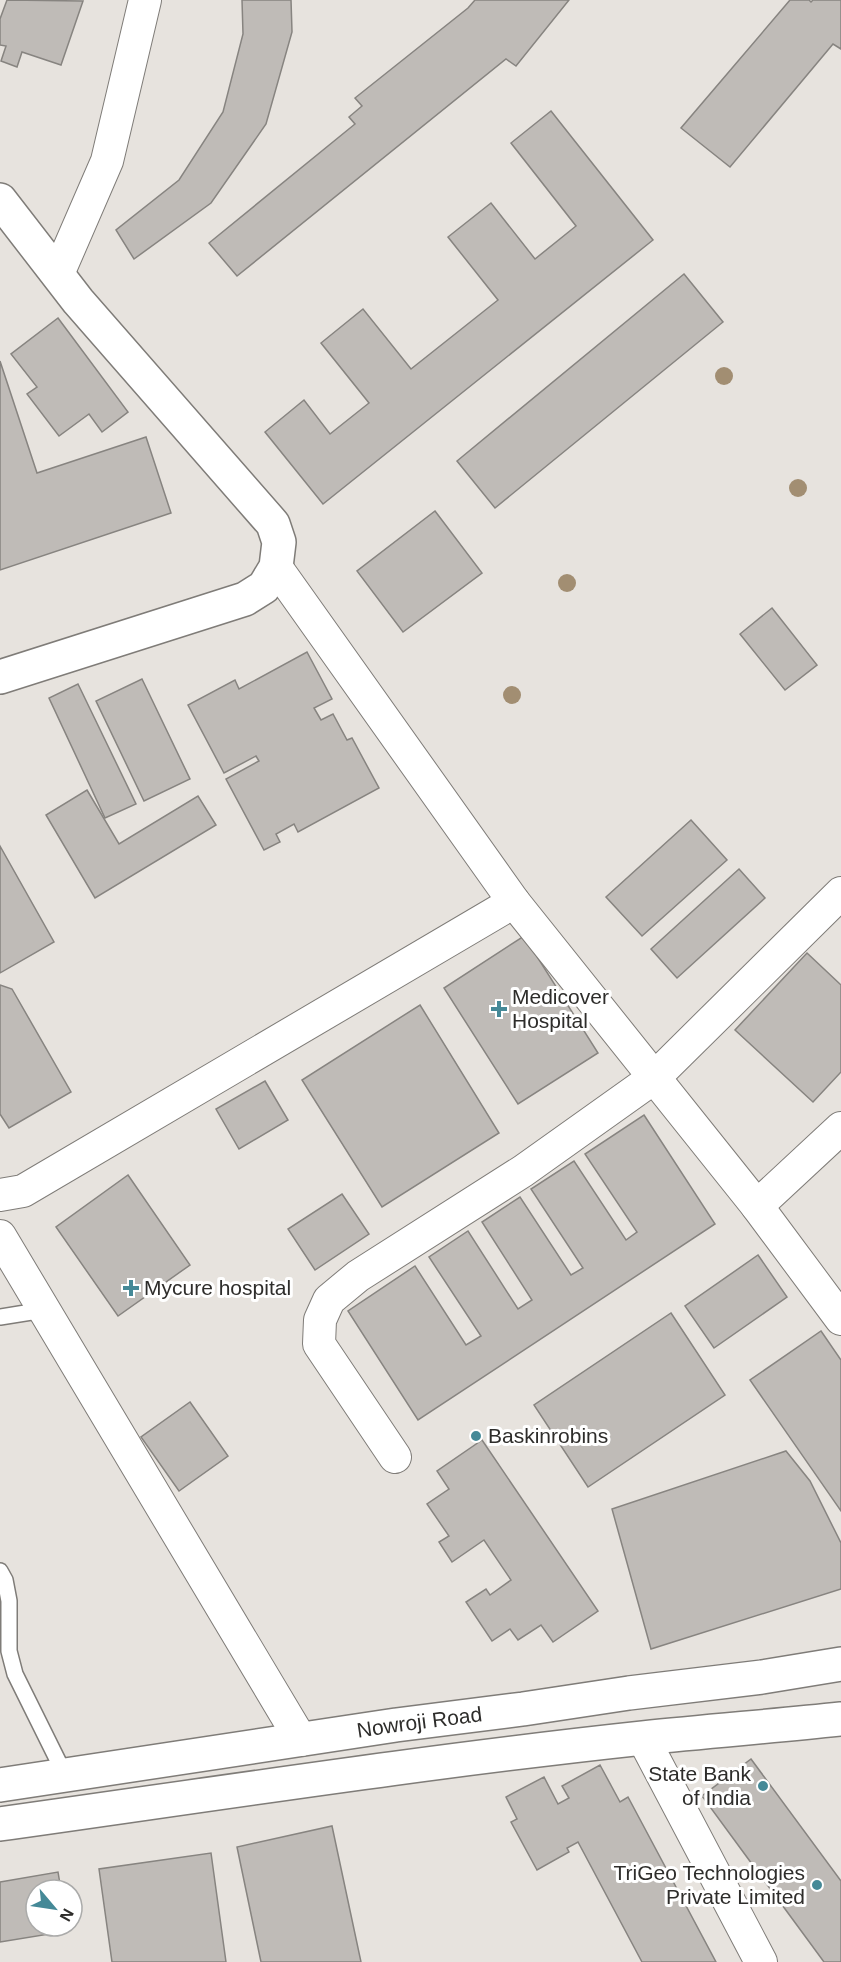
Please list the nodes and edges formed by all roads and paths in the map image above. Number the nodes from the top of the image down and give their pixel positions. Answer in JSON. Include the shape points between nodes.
{"nodes":[{"id":1,"x":145,"y":0,"type":"edge"},
{"id":2,"x":0,"y":200,"type":"edge"},
{"id":3,"x":58,"y":274,"type":"junction"},
{"id":4,"x":276,"y":567,"type":"junction"},
{"id":5,"x":0,"y":677,"type":"edge"},
{"id":6,"x":841,"y":893,"type":"edge"},
{"id":7,"x":514,"y":902,"type":"junction"},
{"id":8,"x":655,"y":1077,"type":"junction"},
{"id":9,"x":841,"y":1128,"type":"edge"},
{"id":10,"x":0,"y":1195,"type":"edge"},
{"id":11,"x":757,"y":1206,"type":"junction"},
{"id":12,"x":0,"y":1236,"type":"edge"},
{"id":13,"x":44,"y":1310,"type":"junction"},
{"id":14,"x":0,"y":1317,"type":"edge"},
{"id":15,"x":841,"y":1319,"type":"edge"},
{"id":16,"x":395,"y":1457,"type":"dead end"},
{"id":17,"x":0,"y":1571,"type":"edge"},
{"id":18,"x":841,"y":1664,"type":"edge"},
{"id":19,"x":841,"y":1719,"type":"edge"},
{"id":20,"x":643,"y":1738,"type":"junction"},
{"id":21,"x":301,"y":1740,"type":"junction"},
{"id":22,"x":65,"y":1775,"type":"junction"},
{"id":23,"x":0,"y":1785,"type":"edge"},
{"id":24,"x":0,"y":1824,"type":"edge"},
{"id":25,"x":761,"y":1962,"type":"edge"}],
"edges":[{"from":1,"to":3,"type":"street","via":[[107,161]]},
{"from":2,"to":3,"type":"street"},
{"from":3,"to":4,"type":"street","via":[[273,524],[279,542]]},
{"from":4,"to":5,"type":"street","via":[[264,587],[245,599]]},
{"from":4,"to":7,"type":"street"},
{"from":6,"to":8,"type":"street"},
{"from":7,"to":8,"type":"street"},
{"from":7,"to":10,"type":"street","via":[[23,1191]]},
{"from":8,"to":11,"type":"street"},
{"from":8,"to":16,"type":"street","via":[[523,1171],[358,1276],[329,1300],[320,1320],[319,1344]]},
{"from":9,"to":11,"type":"street"},
{"from":11,"to":15,"type":"street"},
{"from":12,"to":13,"type":"street"},
{"from":13,"to":14,"type":"lane"},
{"from":13,"to":21,"type":"street"},
{"from":17,"to":22,"type":"lane","via":[[9,1601],[9,1651],[15,1674]]},
{"from":18,"to":21,"type":"street","name":"Nowroji Road"},
{"from":19,"to":20,"type":"street","name":"Nowroji Road"},
{"from":20,"to":24,"type":"street","name":"Nowroji Road"},
{"from":20,"to":25,"type":"street"},
{"from":21,"to":22,"type":"street","name":"Nowroji Road"},
{"from":22,"to":23,"type":"street","name":"Nowroji Road"}]}
